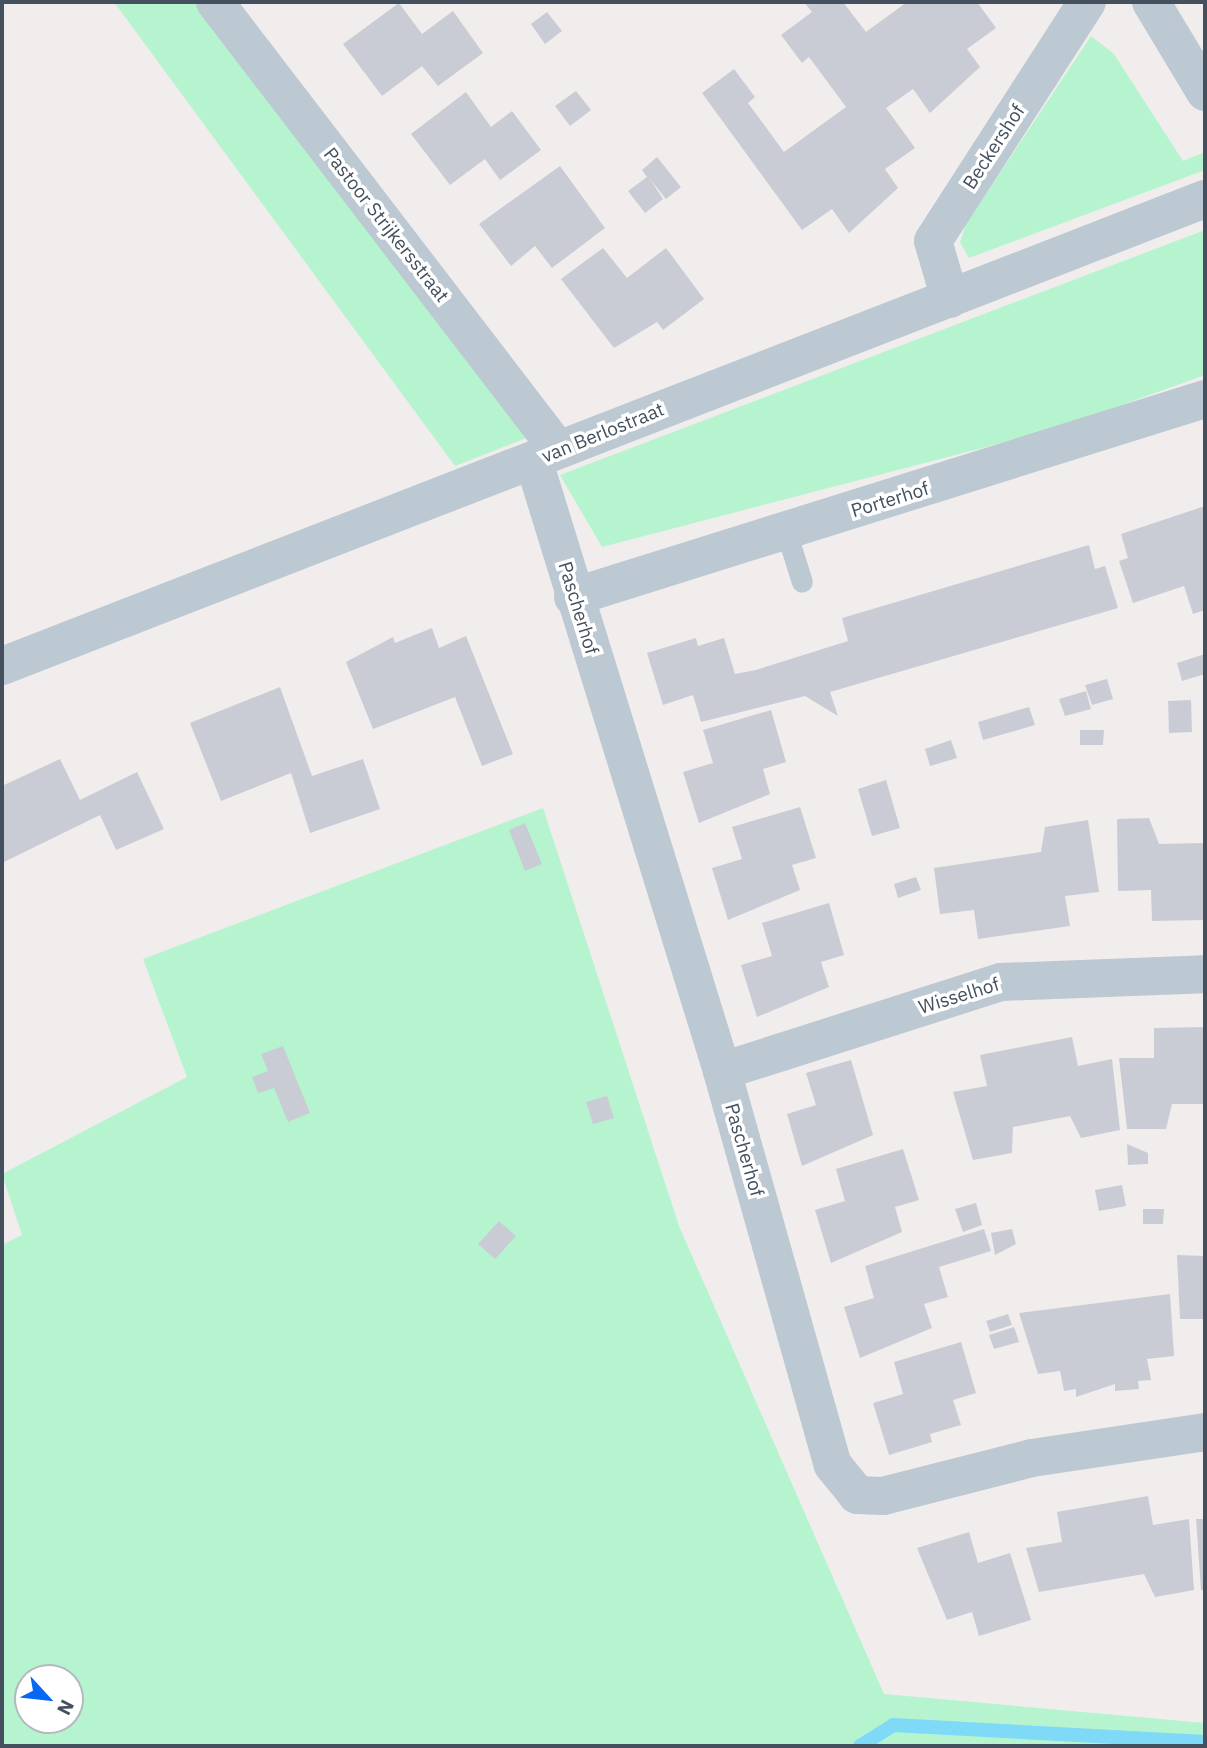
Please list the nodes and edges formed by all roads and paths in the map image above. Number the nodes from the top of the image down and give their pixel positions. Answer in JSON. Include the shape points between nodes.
{"nodes":[{"id":1,"x":215,"y":2,"type":"edge"},
{"id":2,"x":1087,"y":2,"type":"edge"},
{"id":3,"x":1151,"y":2,"type":"edge"},
{"id":4,"x":1205,"y":92,"type":"edge"},
{"id":5,"x":1205,"y":199,"type":"edge"},
{"id":6,"x":950,"y":299,"type":"junction"},
{"id":7,"x":1205,"y":399,"type":"edge"},
{"id":8,"x":546,"y":455,"type":"junction"},
{"id":9,"x":786,"y":531,"type":"junction"},
{"id":10,"x":802,"y":582,"type":"dead end"},
{"id":11,"x":573,"y":597,"type":"junction"},
{"id":12,"x":2,"y":666,"type":"edge"},
{"id":13,"x":1205,"y":974,"type":"edge"},
{"id":14,"x":722,"y":1071,"type":"junction"},
{"id":15,"x":1205,"y":1432,"type":"edge"}],
"edges":[{"from":1,"to":8,"type":"street","name":"Pastoor Strijkersstraat"},
{"from":2,"to":6,"type":"street","name":"Beckershof","via":[[933,241]]},
{"from":3,"to":4,"type":"street"},
{"from":5,"to":6,"type":"street","name":"van Berlostraat"},
{"from":6,"to":8,"type":"street","name":"van Berlostraat"},
{"from":7,"to":9,"type":"street","name":"Porterhof"},
{"from":8,"to":11,"type":"street","name":"Pascherhof"},
{"from":8,"to":12,"type":"street","name":"van Berlostraat"},
{"from":9,"to":10,"type":"lane"},
{"from":9,"to":11,"type":"street","name":"Porterhof"},
{"from":11,"to":14,"type":"street","name":"Pascherhof"},
{"from":13,"to":14,"type":"street","name":"Wisselhof","via":[[1000,982]]},
{"from":14,"to":15,"type":"street","name":"Pascherhof","via":[[833,1465],[857,1495],[883,1496],[1032,1458]]}]}
